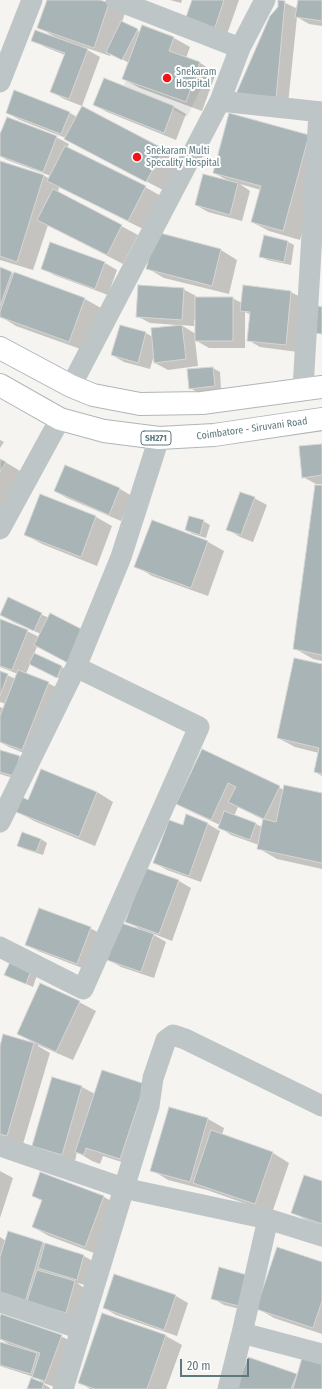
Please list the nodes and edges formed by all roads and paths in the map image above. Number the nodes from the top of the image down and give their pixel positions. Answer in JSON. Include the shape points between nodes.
{"nodes":[{"id":1,"x":32,"y":0,"type":"edge"},
{"id":2,"x":116,"y":0,"type":"edge"},
{"id":3,"x":265,"y":0,"type":"edge"},
{"id":4,"x":240,"y":48,"type":"junction"},
{"id":5,"x":0,"y":82,"type":"edge"},
{"id":6,"x":220,"y":101,"type":"junction"},
{"id":7,"x":321,"y":112,"type":"edge"},
{"id":8,"x":0,"y":348,"type":"edge"},
{"id":9,"x":0,"y":385,"type":"edge"},
{"id":10,"x":71,"y":386,"type":"junction"},
{"id":11,"x":312,"y":388,"type":"edge"},
{"id":12,"x":60,"y":419,"type":"junction"},
{"id":13,"x":322,"y":419,"type":"edge"},
{"id":14,"x":159,"y":438,"type":"junction"},
{"id":15,"x":0,"y":529,"type":"edge"},
{"id":16,"x":76,"y":667,"type":"junction"},
{"id":17,"x":0,"y":822,"type":"edge"},
{"id":18,"x":0,"y":947,"type":"edge"},
{"id":19,"x":322,"y":1106,"type":"edge"},
{"id":20,"x":0,"y":1146,"type":"edge"},
{"id":21,"x":123,"y":1188,"type":"junction"},
{"id":22,"x":268,"y":1219,"type":"junction"},
{"id":23,"x":322,"y":1236,"type":"edge"},
{"id":24,"x":0,"y":1302,"type":"edge"},
{"id":25,"x":81,"y":1329,"type":"junction"},
{"id":26,"x":242,"y":1333,"type":"junction"},
{"id":27,"x":322,"y":1354,"type":"edge"},
{"id":28,"x":64,"y":1389,"type":"edge"},
{"id":29,"x":228,"y":1389,"type":"edge"}],
"edges":[{"from":1,"to":5,"type":"street"},
{"from":2,"to":4,"type":"street"},
{"from":3,"to":4,"type":"street"},
{"from":4,"to":6,"type":"street"},
{"from":6,"to":7,"type":"street"},
{"from":6,"to":10,"type":"street"},
{"from":7,"to":11,"type":"street"},
{"from":8,"to":10,"type":"main road"},
{"from":9,"to":12,"type":"main road","name":"Coimbatore - Siruvani Road","number":"SH271"},
{"from":10,"to":11,"type":"main road","via":[[93,395],[140,404],[202,403]]},
{"from":12,"to":14,"type":"main road","name":"Coimbatore - Siruvani Road","number":"SH271","via":[[104,431]]},
{"from":12,"to":15,"type":"street"},
{"from":13,"to":14,"type":"main road","name":"Coimbatore - Siruvani Road","number":"SH271","via":[[214,435]]},
{"from":14,"to":16,"type":"street","via":[[121,557]]},
{"from":16,"to":17,"type":"street"},
{"from":16,"to":18,"type":"street","via":[[199,727],[83,989]]},
{"from":19,"to":21,"type":"street","via":[[173,1035],[166,1040],[153,1078],[149,1106]]},
{"from":20,"to":21,"type":"street"},
{"from":21,"to":22,"type":"street"},
{"from":21,"to":25,"type":"street"},
{"from":22,"to":23,"type":"street"},
{"from":22,"to":26,"type":"street"},
{"from":24,"to":25,"type":"street"},
{"from":25,"to":28,"type":"street"},
{"from":26,"to":27,"type":"street"},
{"from":26,"to":29,"type":"street"}]}
